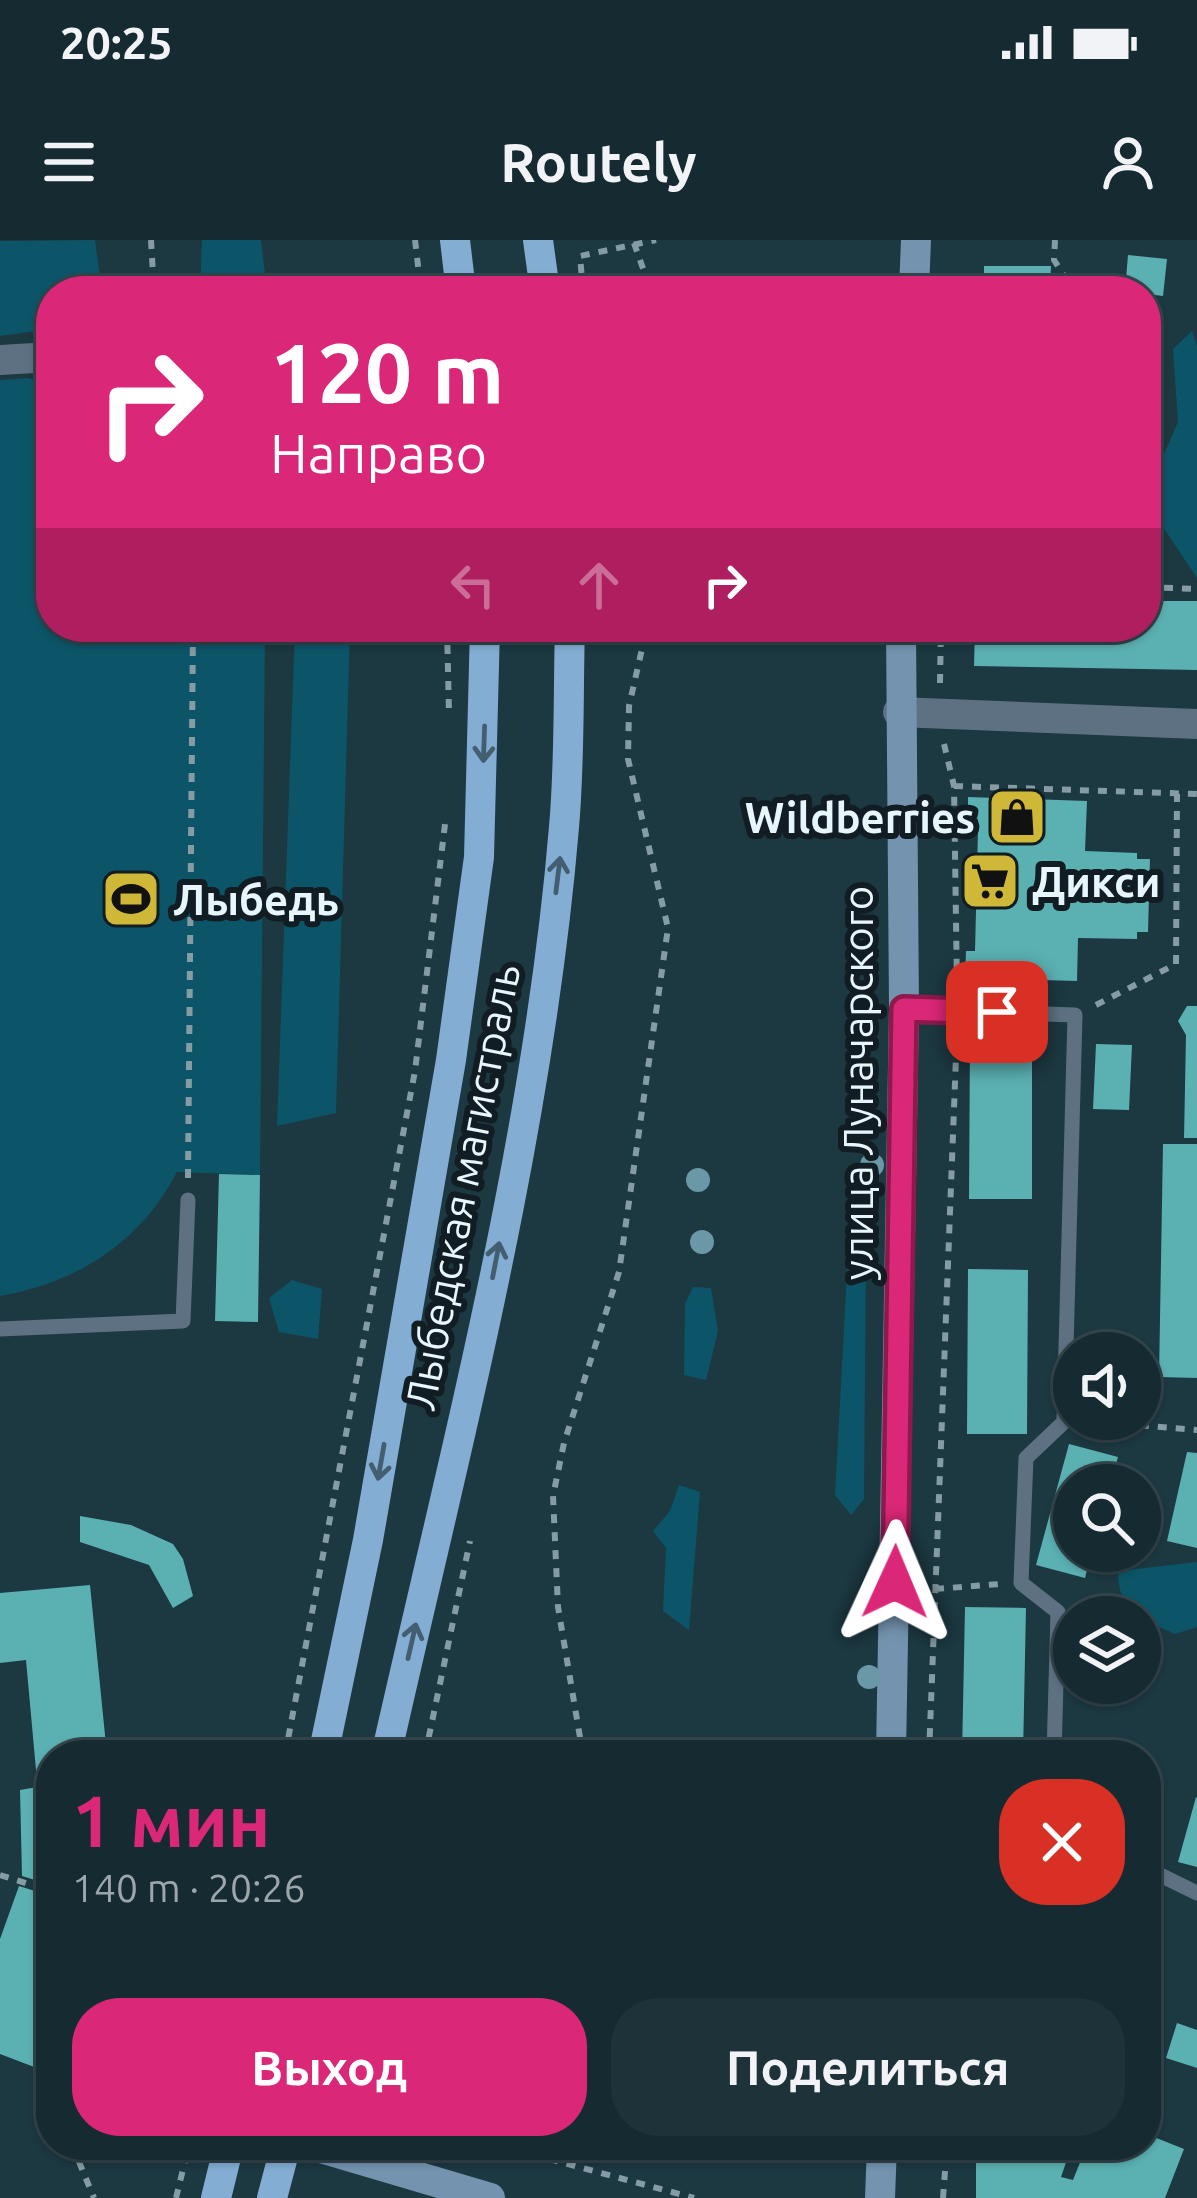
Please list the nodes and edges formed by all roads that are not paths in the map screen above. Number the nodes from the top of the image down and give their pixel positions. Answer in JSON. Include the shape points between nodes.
{"nodes":[{"id":1,"x":455,"y":240,"type":"edge"},
{"id":2,"x":538,"y":240,"type":"edge"},
{"id":3,"x":916,"y":240,"type":"edge"},
{"id":4,"x":459,"y":276,"type":"edge"},
{"id":5,"x":542,"y":276,"type":"edge"},
{"id":6,"x":915,"y":276,"type":"edge"},
{"id":7,"x":36,"y":358,"type":"edge"},
{"id":8,"x":0,"y":360,"type":"edge"},
{"id":9,"x":485,"y":642,"type":"edge"},
{"id":10,"x":570,"y":642,"type":"edge"},
{"id":11,"x":900,"y":642,"type":"edge"},
{"id":12,"x":898,"y":712,"type":"junction"},
{"id":13,"x":1197,"y":724,"type":"edge"},
{"id":14,"x":904,"y":1009,"type":"junction"},
{"id":15,"x":188,"y":1200,"type":"road end"},
{"id":16,"x":0,"y":1329,"type":"edge"},
{"id":17,"x":326,"y":1740,"type":"edge"},
{"id":18,"x":389,"y":1740,"type":"edge"},
{"id":19,"x":891,"y":1740,"type":"edge"},
{"id":20,"x":1054,"y":1740,"type":"edge"},
{"id":21,"x":1161,"y":1875,"type":"edge"},
{"id":22,"x":1197,"y":1893,"type":"edge"},
{"id":23,"x":226,"y":2160,"type":"edge"},
{"id":24,"x":282,"y":2160,"type":"edge"},
{"id":25,"x":362,"y":2160,"type":"edge"},
{"id":26,"x":881,"y":2160,"type":"edge"},
{"id":27,"x":216,"y":2198,"type":"edge"},
{"id":28,"x":272,"y":2198,"type":"edge"},
{"id":29,"x":490,"y":2198,"type":"edge"},
{"id":30,"x":880,"y":2198,"type":"edge"}],
"edges":[{"from":1,"to":4,"type":"main road"},
{"from":2,"to":5,"type":"main road"},
{"from":3,"to":6,"type":"main road"},
{"from":7,"to":8,"type":"street"},
{"from":9,"to":17,"type":"main road","name":"Лыбедская магистраль","one_way":true,"via":[[479,857],[451,1060]]},
{"from":18,"to":10,"type":"main road","name":"Лыбедская магистраль","one_way":true,"via":[[493,1280],[539,1029],[564,825]]},
{"from":11,"to":12,"type":"main road","name":"улица Луначарского"},
{"from":12,"to":13,"type":"street"},
{"from":12,"to":14,"type":"main road","name":"улица Луначарского"},
{"from":14,"to":19,"type":"main road","name":"улица Луначарского"},
{"from":14,"to":20,"type":"lane","via":[[1075,1015],[1064,1422],[1026,1458],[1021,1583],[1058,1612]]},
{"from":15,"to":16,"type":"lane","via":[[183,1322]]},
{"from":21,"to":22,"type":"lane"},
{"from":23,"to":27,"type":"main road"},
{"from":24,"to":28,"type":"main road"},
{"from":25,"to":29,"type":"main road"},
{"from":26,"to":30,"type":"main road"}]}
